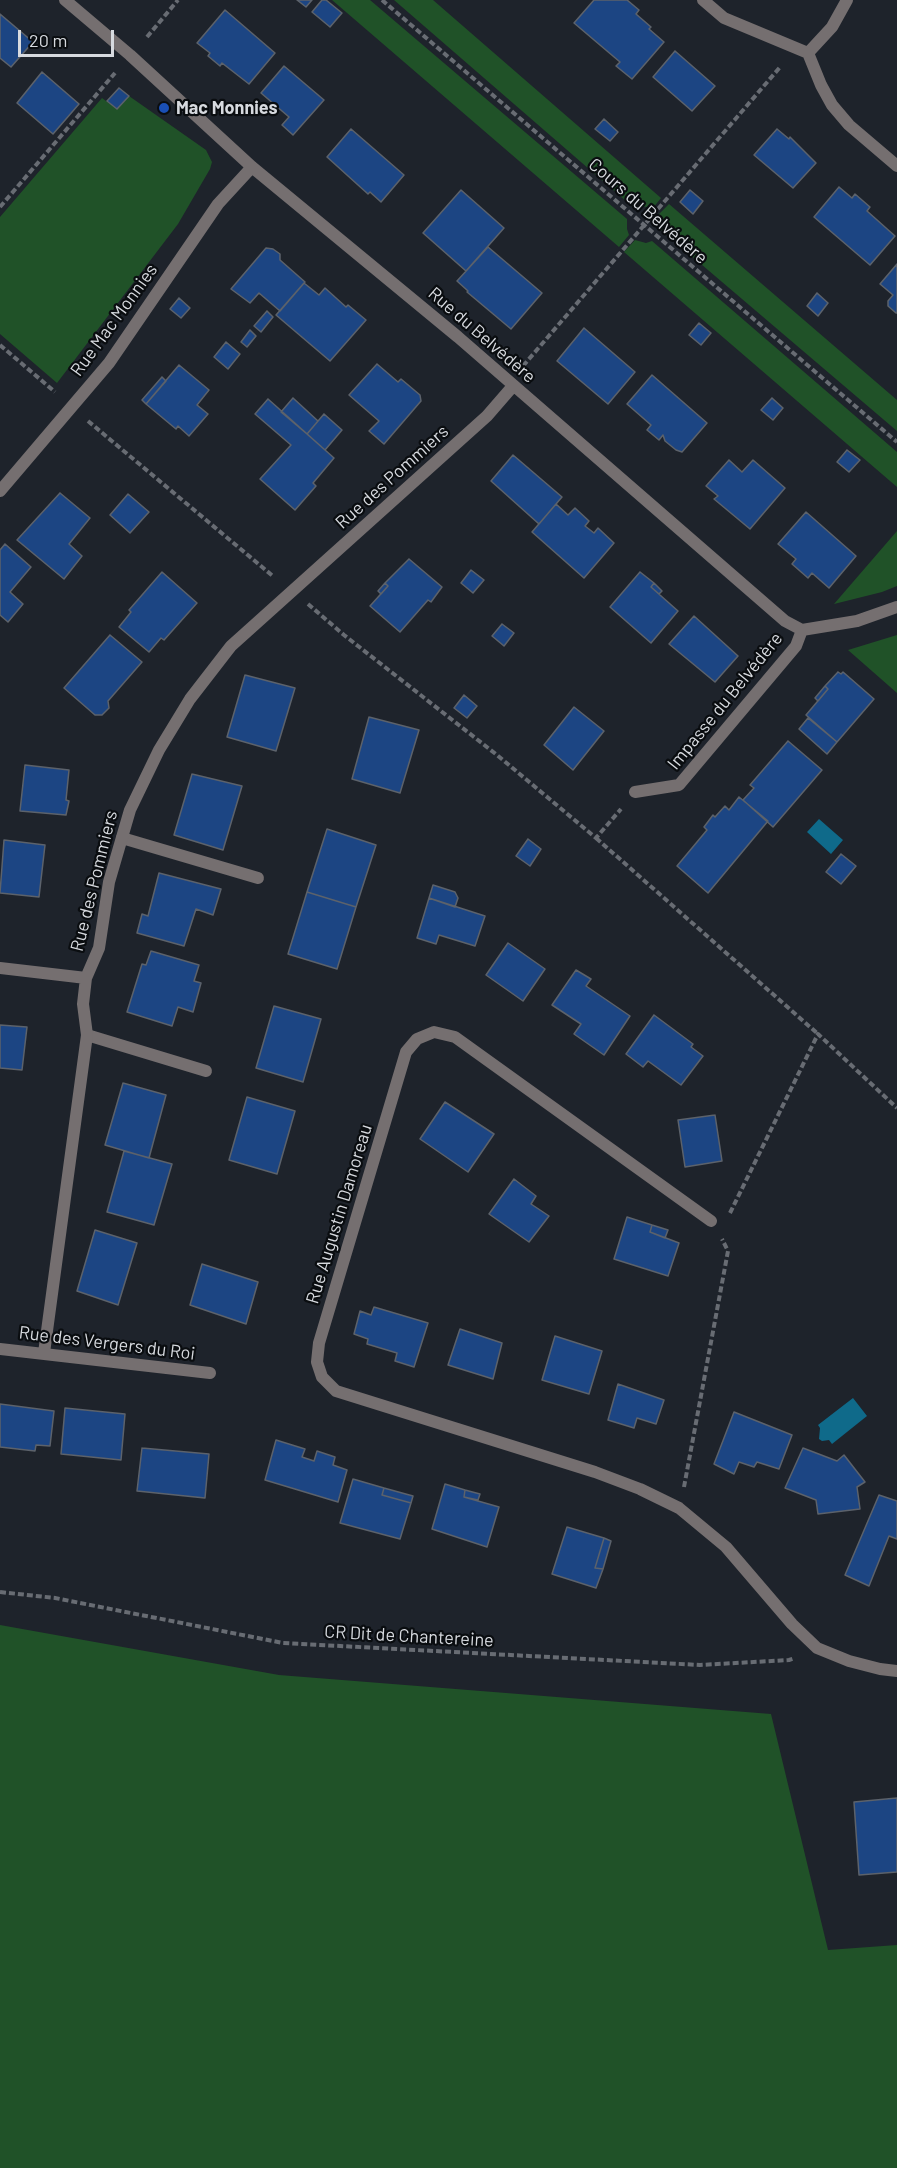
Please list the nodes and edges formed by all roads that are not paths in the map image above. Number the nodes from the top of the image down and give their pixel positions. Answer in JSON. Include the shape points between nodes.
{"nodes":[{"id":1,"x":66,"y":0,"type":"edge"},
{"id":2,"x":703,"y":0,"type":"edge"},
{"id":3,"x":848,"y":0,"type":"edge"},
{"id":4,"x":808,"y":53,"type":"junction"},
{"id":5,"x":897,"y":166,"type":"edge"},
{"id":6,"x":252,"y":167,"type":"junction"},
{"id":7,"x":513,"y":386,"type":"junction"},
{"id":8,"x":0,"y":491,"type":"edge"},
{"id":9,"x":897,"y":607,"type":"edge"},
{"id":10,"x":801,"y":630,"type":"junction"},
{"id":11,"x":635,"y":792,"type":"road end"},
{"id":12,"x":122,"y":838,"type":"junction"},
{"id":13,"x":258,"y":878,"type":"dead end"},
{"id":14,"x":0,"y":968,"type":"edge"},
{"id":15,"x":86,"y":978,"type":"junction"},
{"id":16,"x":87,"y":1035,"type":"junction"},
{"id":17,"x":206,"y":1071,"type":"dead end"},
{"id":18,"x":711,"y":1221,"type":"road end"},
{"id":19,"x":0,"y":1349,"type":"edge"},
{"id":20,"x":44,"y":1353,"type":"junction"},
{"id":21,"x":210,"y":1373,"type":"dead end"},
{"id":22,"x":897,"y":1671,"type":"edge"}],
"edges":[{"from":1,"to":6,"type":"street","name":"Rue du Belvédère"},
{"from":2,"to":4,"type":"street","via":[[724,18]]},
{"from":3,"to":4,"type":"street","via":[[832,27]]},
{"from":4,"to":5,"type":"street","via":[[832,105]]},
{"from":6,"to":7,"type":"street","name":"Rue du Belvédère"},
{"from":6,"to":8,"type":"street","name":"Rue Mac Monnies","via":[[218,204],[109,363]]},
{"from":7,"to":10,"type":"street","name":"Rue du Belvédère","via":[[785,621]]},
{"from":7,"to":12,"type":"street","name":"Rue des Pommiers","via":[[487,416],[231,646],[190,699],[159,750],[130,810]]},
{"from":9,"to":10,"type":"street","via":[[857,621]]},
{"from":10,"to":11,"type":"street","name":"Impasse du Belvédère","via":[[796,646],[679,786]]},
{"from":12,"to":13,"type":"street"},
{"from":12,"to":15,"type":"street","name":"Rue des Pommiers","via":[[109,882],[99,948]]},
{"from":14,"to":15,"type":"street"},
{"from":15,"to":16,"type":"street","name":"Rue des Pommiers","via":[[83,1004]]},
{"from":16,"to":17,"type":"street"},
{"from":16,"to":20,"type":"street","name":"Rue des Pommiers"},
{"from":18,"to":22,"type":"street","name":"Rue Augustin Damoreau","via":[[455,1037],[434,1032],[417,1039],[406,1052],[319,1343],[317,1362],[322,1377],[336,1391],[595,1472],[679,1508],[726,1547],[817,1648]]},
{"from":19,"to":20,"type":"street","name":"Rue des Vergers du Roi"},
{"from":20,"to":21,"type":"street","name":"Rue des Vergers du Roi"}]}
